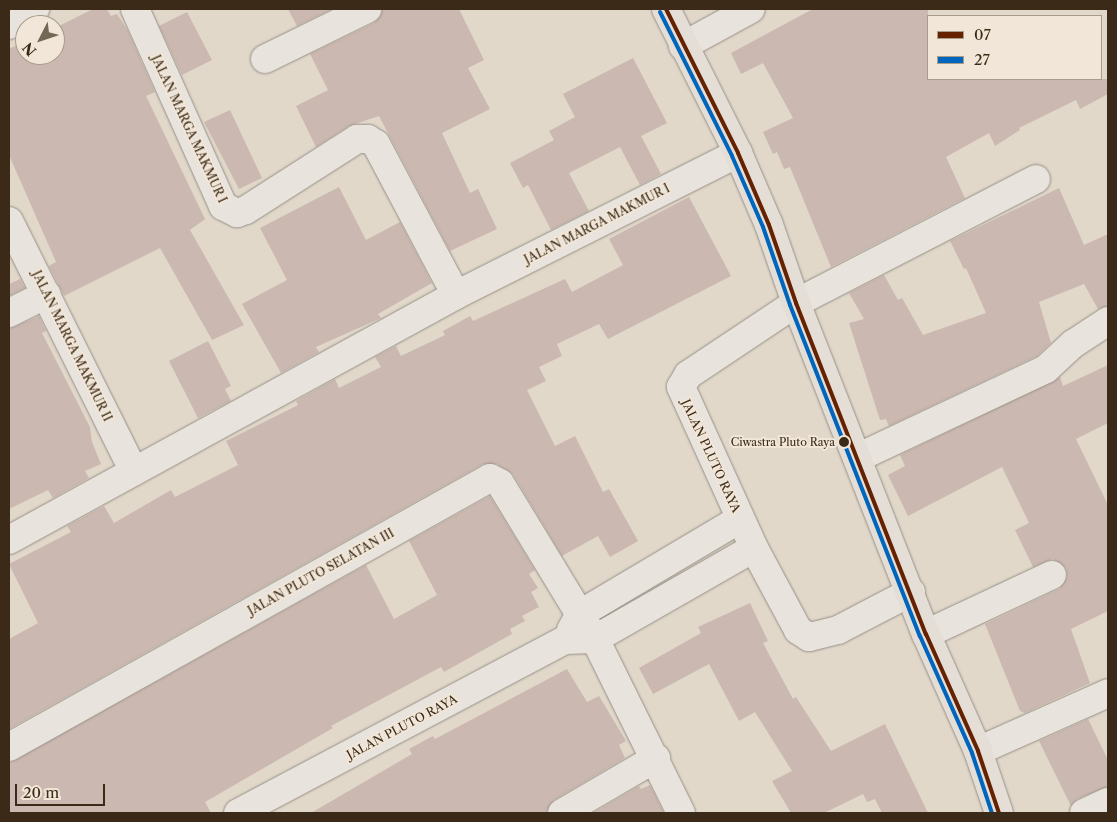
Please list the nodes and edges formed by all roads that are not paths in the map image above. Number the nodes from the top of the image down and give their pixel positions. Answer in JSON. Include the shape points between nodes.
{"nodes":[{"id":1,"x":35,"y":9,"type":"edge"},
{"id":2,"x":135,"y":9,"type":"edge"},
{"id":3,"x":367,"y":9,"type":"edge"},
{"id":4,"x":666,"y":9,"type":"edge"},
{"id":5,"x":751,"y":9,"type":"edge"},
{"id":6,"x":9,"y":25,"type":"edge"},
{"id":7,"x":683,"y":46,"type":"junction"},
{"id":8,"x":265,"y":59,"type":"dead end"},
{"id":9,"x":738,"y":153,"type":"junction"},
{"id":10,"x":1036,"y":179,"type":"dead end"},
{"id":11,"x":9,"y":221,"type":"edge"},
{"id":12,"x":47,"y":294,"type":"junction"},
{"id":13,"x":456,"y":295,"type":"junction"},
{"id":14,"x":796,"y":303,"type":"junction"},
{"id":15,"x":9,"y":313,"type":"edge"},
{"id":16,"x":1108,"y":321,"type":"edge"},
{"id":17,"x":857,"y":458,"type":"junction"},
{"id":18,"x":134,"y":472,"type":"junction"},
{"id":19,"x":740,"y":519,"type":"junction"},
{"id":20,"x":9,"y":540,"type":"edge"},
{"id":21,"x":754,"y":548,"type":"junction"},
{"id":22,"x":1052,"y":575,"type":"dead end"},
{"id":23,"x":911,"y":592,"type":"junction"},
{"id":24,"x":580,"y":614,"type":"junction"},
{"id":25,"x":926,"y":634,"type":"junction"},
{"id":26,"x":595,"y":639,"type":"junction"},
{"id":27,"x":565,"y":640,"type":"junction"},
{"id":28,"x":1108,"y":693,"type":"edge"},
{"id":29,"x":9,"y":748,"type":"edge"},
{"id":30,"x":978,"y":751,"type":"junction"},
{"id":31,"x":656,"y":758,"type":"junction"},
{"id":32,"x":1108,"y":802,"type":"edge"},
{"id":33,"x":238,"y":813,"type":"edge"},
{"id":34,"x":562,"y":813,"type":"edge"},
{"id":35,"x":681,"y":813,"type":"edge"},
{"id":36,"x":999,"y":813,"type":"edge"},
{"id":37,"x":1084,"y":813,"type":"edge"}],
"edges":[{"from":1,"to":6,"type":"street"},
{"from":2,"to":13,"type":"street","name":"JALAN MARGA MAKMUR I","via":[[223,206],[237,213],[246,210],[356,140],[368,138],[376,144]]},
{"from":3,"to":8,"type":"street"},
{"from":4,"to":7,"type":"main road"},
{"from":5,"to":7,"type":"street"},
{"from":7,"to":9,"type":"main road"},
{"from":9,"to":13,"type":"street","name":"JALAN MARGA MAKMUR I"},
{"from":9,"to":14,"type":"main road","via":[[769,225]]},
{"from":10,"to":14,"type":"street"},
{"from":11,"to":12,"type":"street","name":"JALAN MARGA MAKMUR II"},
{"from":12,"to":15,"type":"street"},
{"from":12,"to":18,"type":"street","name":"JALAN MARGA MAKMUR II"},
{"from":13,"to":18,"type":"street","name":"JALAN MARGA MAKMUR I"},
{"from":14,"to":17,"type":"main road"},
{"from":14,"to":19,"type":"street","name":"JALAN PLUTO RAYA","via":[[688,375],[681,387]]},
{"from":16,"to":17,"type":"street","via":[[1073,344],[1046,368]]},
{"from":17,"to":23,"type":"main road"},
{"from":18,"to":20,"type":"street","name":"JALAN MARGA MAKMUR I"},
{"from":19,"to":21,"type":"street","name":"JALAN PLUTO RAYA"},
{"from":19,"to":24,"type":"street","name":"JALAN PLUTO RAYA"},
{"from":21,"to":23,"type":"street","name":"JALAN PLUTO RAYA","via":[[798,630],[809,637],[838,630]]},
{"from":21,"to":26,"type":"street","name":"JALAN PLUTO RAYA"},
{"from":22,"to":25,"type":"street"},
{"from":23,"to":25,"type":"main road"},
{"from":24,"to":26,"type":"street"},
{"from":24,"to":27,"type":"street","name":"JALAN PLUTO RAYA"},
{"from":24,"to":29,"type":"street","name":"JALAN PLUTO SELATAN III","via":[[500,483],[490,478]]},
{"from":25,"to":30,"type":"main road"},
{"from":26,"to":27,"type":"street","name":"JALAN PLUTO RAYA"},
{"from":26,"to":31,"type":"street"},
{"from":27,"to":33,"type":"street","name":"JALAN PLUTO RAYA"},
{"from":28,"to":30,"type":"street"},
{"from":30,"to":36,"type":"main road"},
{"from":31,"to":34,"type":"street"},
{"from":31,"to":35,"type":"street"},
{"from":32,"to":37,"type":"street"}]}
